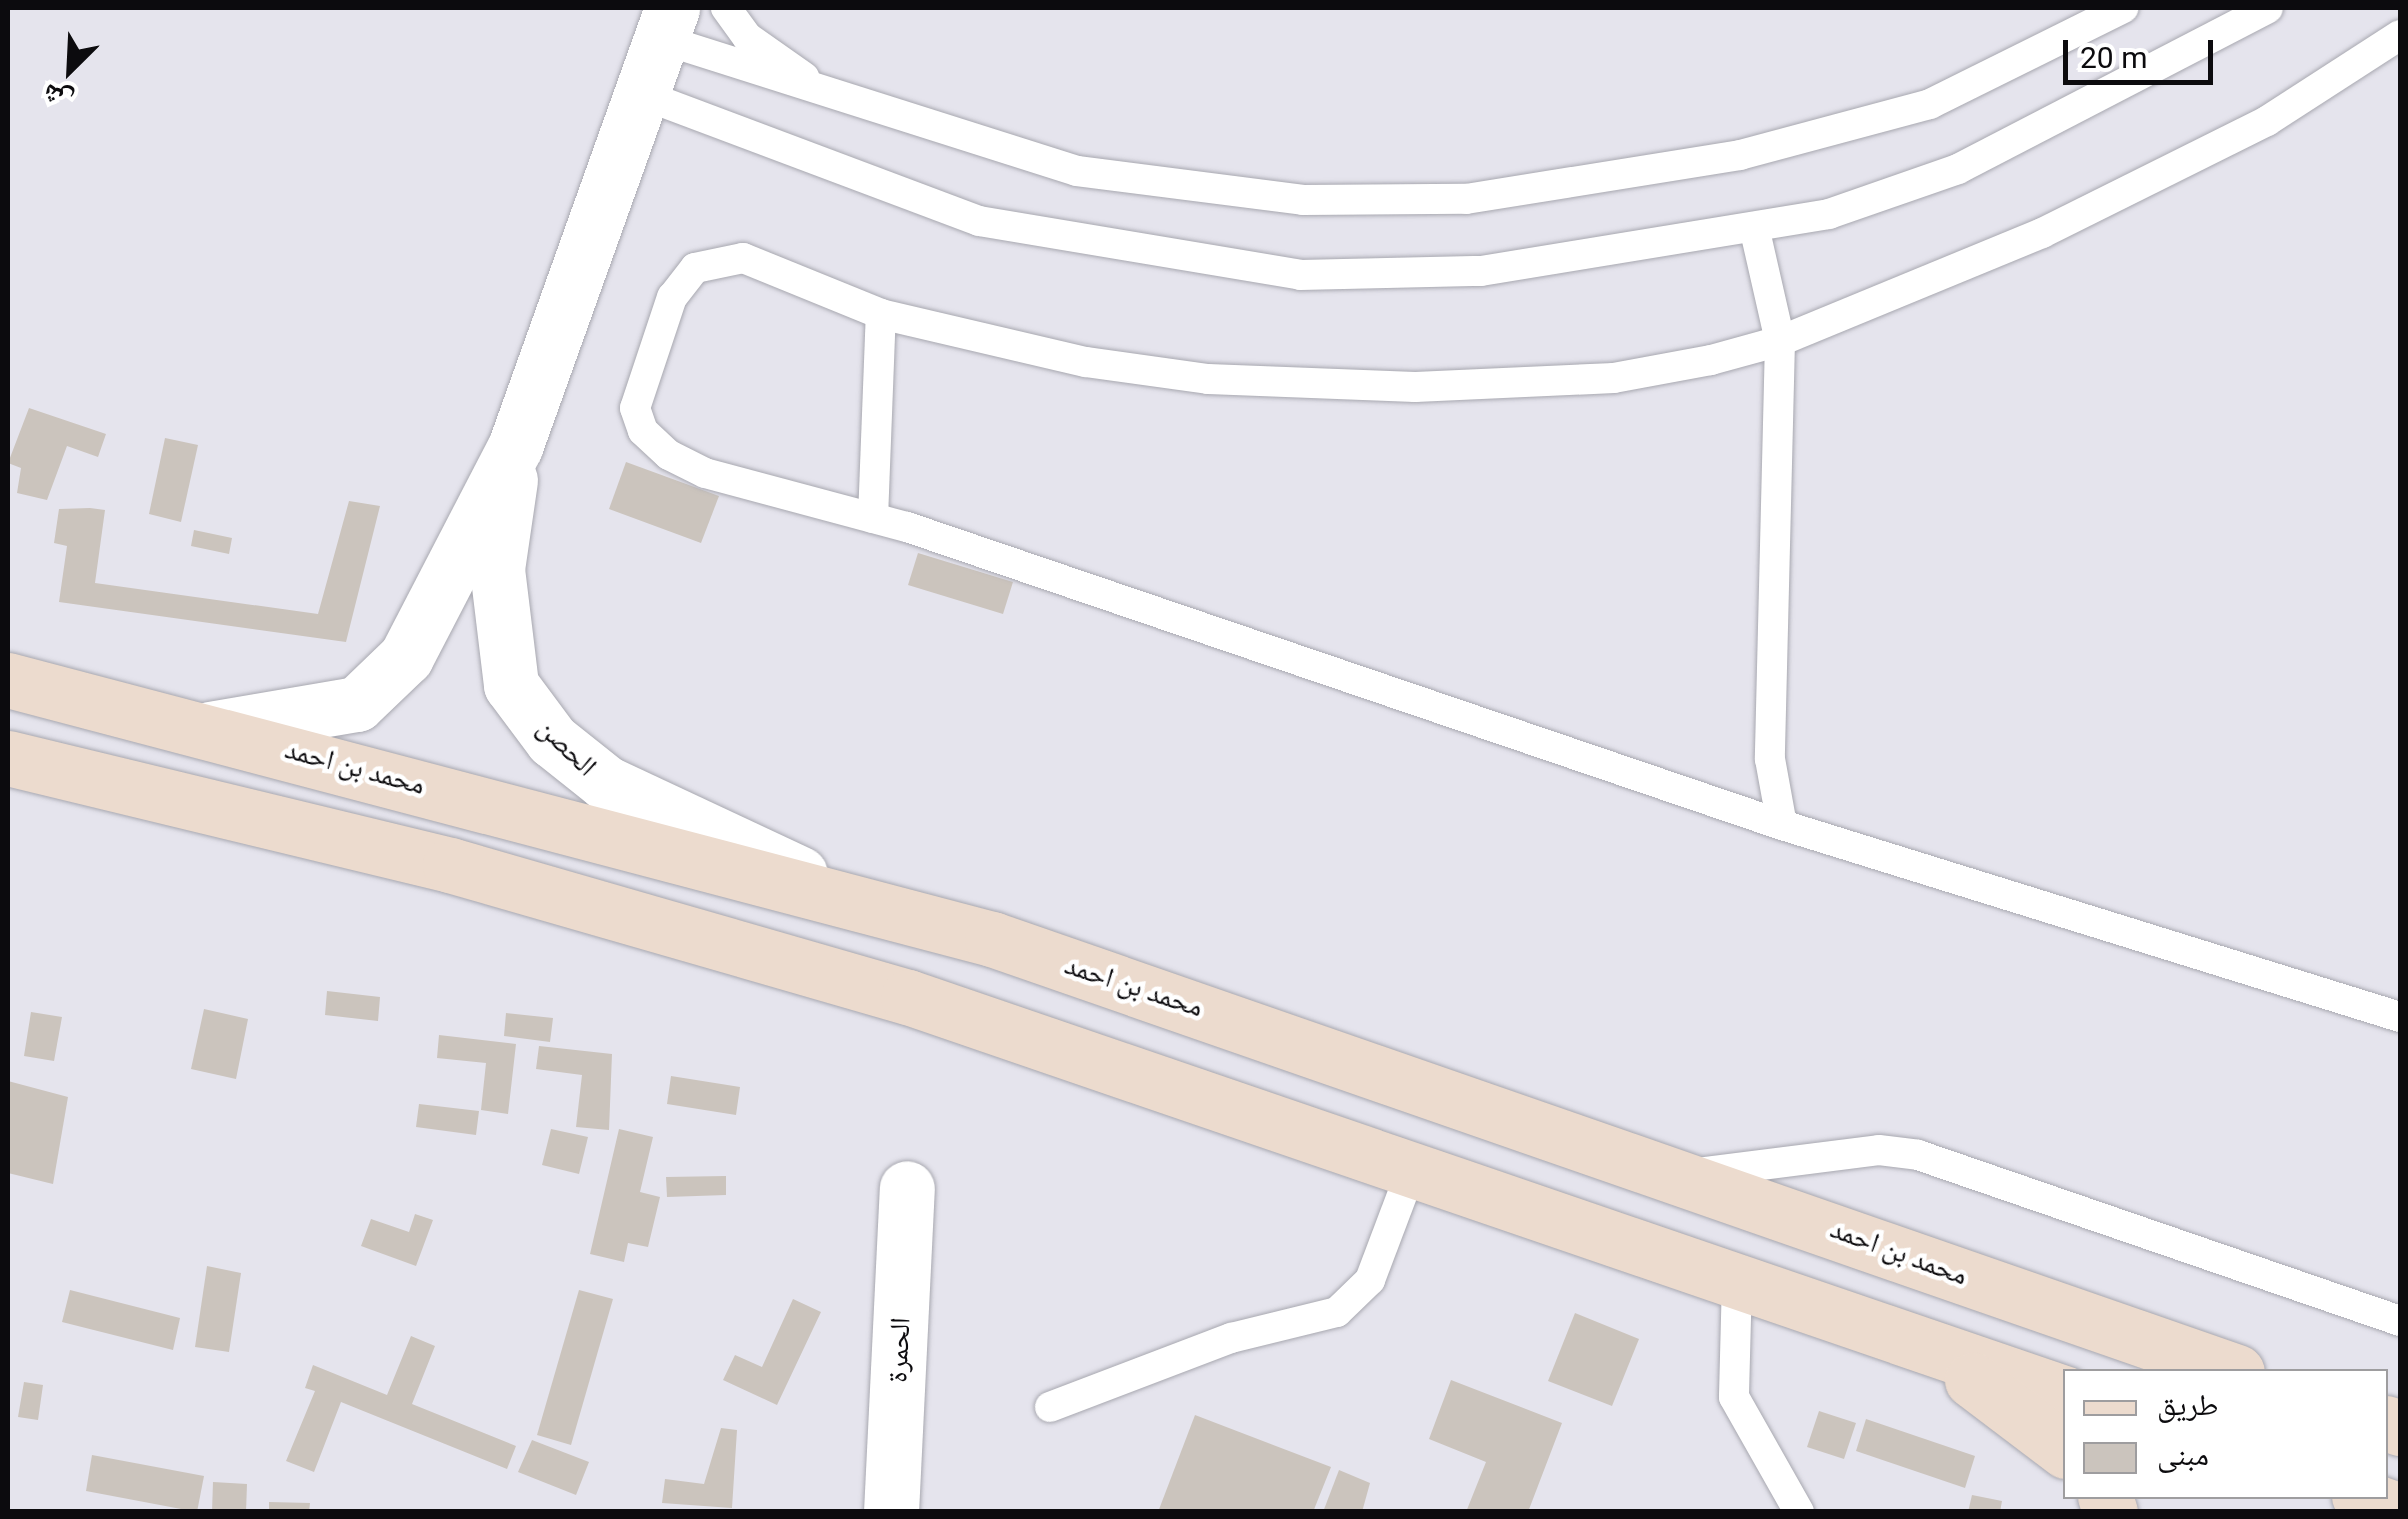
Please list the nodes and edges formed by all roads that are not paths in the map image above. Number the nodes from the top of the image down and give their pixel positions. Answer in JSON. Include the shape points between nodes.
{"nodes":[{"id":1,"x":726,"y":8,"type":"edge"},
{"id":2,"x":2123,"y":8,"type":"edge"},
{"id":3,"x":2268,"y":8,"type":"edge"},
{"id":4,"x":666,"y":23,"type":"edge"},
{"id":5,"x":2400,"y":36,"type":"edge"},
{"id":6,"x":641,"y":94,"type":"junction"},
{"id":7,"x":839,"y":102,"type":"junction"},
{"id":8,"x":1754,"y":231,"type":"junction"},
{"id":9,"x":881,"y":314,"type":"junction"},
{"id":10,"x":1780,"y":341,"type":"junction"},
{"id":11,"x":515,"y":447,"type":"junction"},
{"id":12,"x":873,"y":518,"type":"junction"},
{"id":13,"x":8,"y":680,"type":"edge"},
{"id":14,"x":208,"y":730,"type":"junction"},
{"id":15,"x":8,"y":758,"type":"edge"},
{"id":16,"x":1782,"y":825,"type":"junction"},
{"id":17,"x":851,"y":898,"type":"junction"},
{"id":18,"x":2400,"y":1017,"type":"edge"},
{"id":19,"x":1412,"y":1169,"type":"junction"},
{"id":20,"x":1683,"y":1174,"type":"junction"},
{"id":21,"x":907,"y":1188,"type":"dead end"},
{"id":22,"x":1737,"y":1280,"type":"junction"},
{"id":23,"x":2400,"y":1320,"type":"edge"},
{"id":24,"x":1920,"y":1342,"type":"junction"},
{"id":25,"x":2229,"y":1369,"type":"edge"},
{"id":26,"x":2063,"y":1393,"type":"edge"},
{"id":27,"x":1050,"y":1407,"type":"dead end"},
{"id":28,"x":2063,"y":1449,"type":"edge"},
{"id":29,"x":2367,"y":1499,"type":"edge"},
{"id":30,"x":2400,"y":1511,"type":"edge"},
{"id":31,"x":891,"y":1512,"type":"edge"},
{"id":32,"x":1799,"y":1512,"type":"edge"}],
"edges":[{"from":1,"to":7,"type":"lane","via":[[761,48]]},
{"from":2,"to":7,"type":"lane","via":[[1930,104],[1740,155],[1466,199],[1303,200],[1077,171]]},
{"from":3,"to":8,"type":"lane","via":[[1958,169]]},
{"from":4,"to":6,"type":"street","name":"الحصن"},
{"from":4,"to":7,"type":"lane"},
{"from":5,"to":10,"type":"lane","via":[[2268,121],[2059,225]]},
{"from":6,"to":8,"type":"lane","via":[[979,221],[1300,276],[1480,270]]},
{"from":6,"to":11,"type":"street","name":"الحصن"},
{"from":8,"to":10,"type":"lane"},
{"from":9,"to":10,"type":"lane","via":[[1085,362],[1208,379],[1415,387],[1614,378]]},
{"from":9,"to":12,"type":"lane"},
{"from":9,"to":12,"type":"lane","via":[[743,258],[695,268],[672,297],[635,408],[642,431],[705,473]]},
{"from":10,"to":16,"type":"lane","via":[[1770,759]]},
{"from":11,"to":14,"type":"street","name":"الحصن","via":[[406,657],[357,704]]},
{"from":11,"to":17,"type":"street","name":"الحصن","via":[[498,596],[511,685],[542,726],[606,783]]},
{"from":12,"to":16,"type":"lane"},
{"from":13,"to":14,"type":"street","name":"محمد بن احمد"},
{"from":14,"to":17,"type":"street","name":"محمد بن احمد"},
{"from":15,"to":19,"type":"street","via":[[674,926]]},
{"from":16,"to":18,"type":"lane"},
{"from":17,"to":20,"type":"street","name":"محمد بن احمد"},
{"from":19,"to":22,"type":"street"},
{"from":19,"to":27,"type":"lane","via":[[1370,1280],[1337,1312],[1231,1338]]},
{"from":20,"to":23,"type":"lane","via":[[1879,1150],[1918,1155]]},
{"from":20,"to":25,"type":"street","name":"محمد بن احمد"},
{"from":21,"to":31,"type":"street","name":"الحمرة"},
{"from":22,"to":24,"type":"street"},
{"from":22,"to":32,"type":"lane","via":[[1734,1396]]},
{"from":24,"to":26,"type":"street"},
{"from":24,"to":28,"type":"street"},
{"from":29,"to":30,"type":"street"}]}
